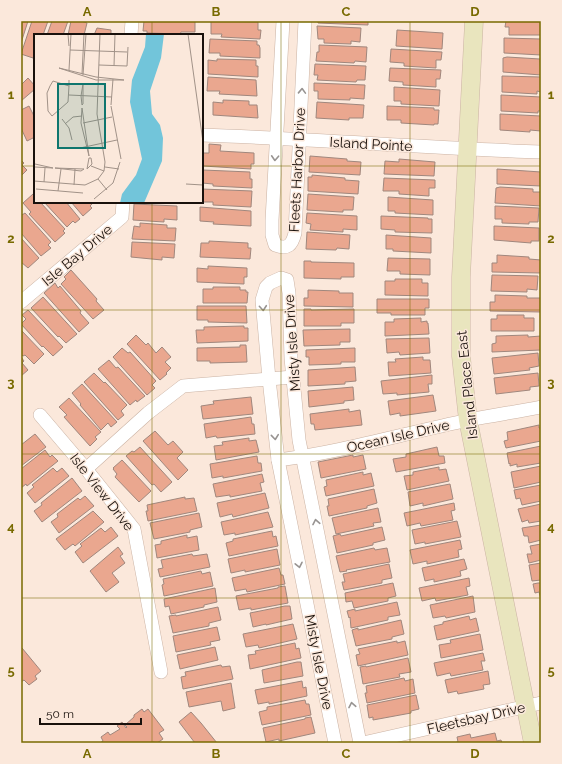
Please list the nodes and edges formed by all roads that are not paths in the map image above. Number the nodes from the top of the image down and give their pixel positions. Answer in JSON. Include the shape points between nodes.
{"nodes":[{"id":1,"x":283,"y":21,"type":"edge"},
{"id":2,"x":305,"y":21,"type":"edge"},
{"id":3,"x":474,"y":21,"type":"edge"},
{"id":4,"x":203,"y":135,"type":"edge"},
{"id":5,"x":276,"y":138,"type":"junction"},
{"id":6,"x":300,"y":140,"type":"junction"},
{"id":7,"x":467,"y":149,"type":"junction"},
{"id":8,"x":541,"y":152,"type":"edge"},
{"id":9,"x":122,"y":203,"type":"edge"},
{"id":10,"x":21,"y":302,"type":"edge"},
{"id":11,"x":293,"y":377,"type":"junction"},
{"id":12,"x":269,"y":380,"type":"junction"},
{"id":13,"x":541,"y":408,"type":"edge"},
{"id":14,"x":40,"y":415,"type":"dead end"},
{"id":15,"x":468,"y":420,"type":"junction"},
{"id":16,"x":303,"y":457,"type":"junction"},
{"id":17,"x":278,"y":460,"type":"junction"},
{"id":18,"x":86,"y":469,"type":"junction"},
{"id":19,"x":161,"y":672,"type":"dead end"},
{"id":20,"x":533,"y":705,"type":"edge"},
{"id":21,"x":335,"y":743,"type":"edge"},
{"id":22,"x":360,"y":743,"type":"edge"},
{"id":23,"x":363,"y":743,"type":"edge"},
{"id":24,"x":533,"y":743,"type":"edge"}],
"edges":[{"from":1,"to":5,"type":"street","name":"Fleets Harbor Drive"},
{"from":6,"to":2,"type":"street","name":"Fleets Harbor Drive","one_way":true},
{"from":3,"to":7,"type":"street","name":"Island Place East"},
{"from":4,"to":5,"type":"street","name":"Island Pointe"},
{"from":5,"to":6,"type":"street","name":"Island Pointe"},
{"from":5,"to":6,"type":"street","name":"Fleets Harbor Drive","one_way":true,"via":[[272,235],[275,245],[281,247],[293,243],[295,233]]},
{"from":6,"to":7,"type":"street","name":"Island Pointe"},
{"from":7,"to":8,"type":"street","name":"Island Pointe"},
{"from":7,"to":15,"type":"street","name":"Island Place East","via":[[461,356]]},
{"from":9,"to":10,"type":"street","name":"Isle Bay Drive","via":[[122,217]]},
{"from":11,"to":12,"type":"street"},
{"from":11,"to":12,"type":"street","name":"Misty Isle Drive","one_way":true,"via":[[289,293],[287,280],[281,278],[266,287],[262,300]]},
{"from":11,"to":16,"type":"street","name":"Misty Isle Drive"},
{"from":12,"to":17,"type":"street","name":"Misty Isle Drive","one_way":true},
{"from":12,"to":18,"type":"street","via":[[183,386],[148,413]]},
{"from":13,"to":15,"type":"street","name":"Ocean Isle Drive"},
{"from":14,"to":18,"type":"street","name":"Isle View Drive"},
{"from":15,"to":16,"type":"street","name":"Ocean Isle Drive"},
{"from":15,"to":20,"type":"street","name":"Island Place East"},
{"from":16,"to":17,"type":"street","name":"Ocean Isle Drive"},
{"from":22,"to":16,"type":"street","name":"Misty Isle Drive","one_way":true},
{"from":17,"to":21,"type":"street","name":"Misty Isle Drive","one_way":true},
{"from":18,"to":19,"type":"street","name":"Isle View Drive","via":[[134,529]]},
{"from":20,"to":23,"type":"street","name":"Fleetsbay Drive"},
{"from":20,"to":24,"type":"street","name":"Island Place East"}]}
